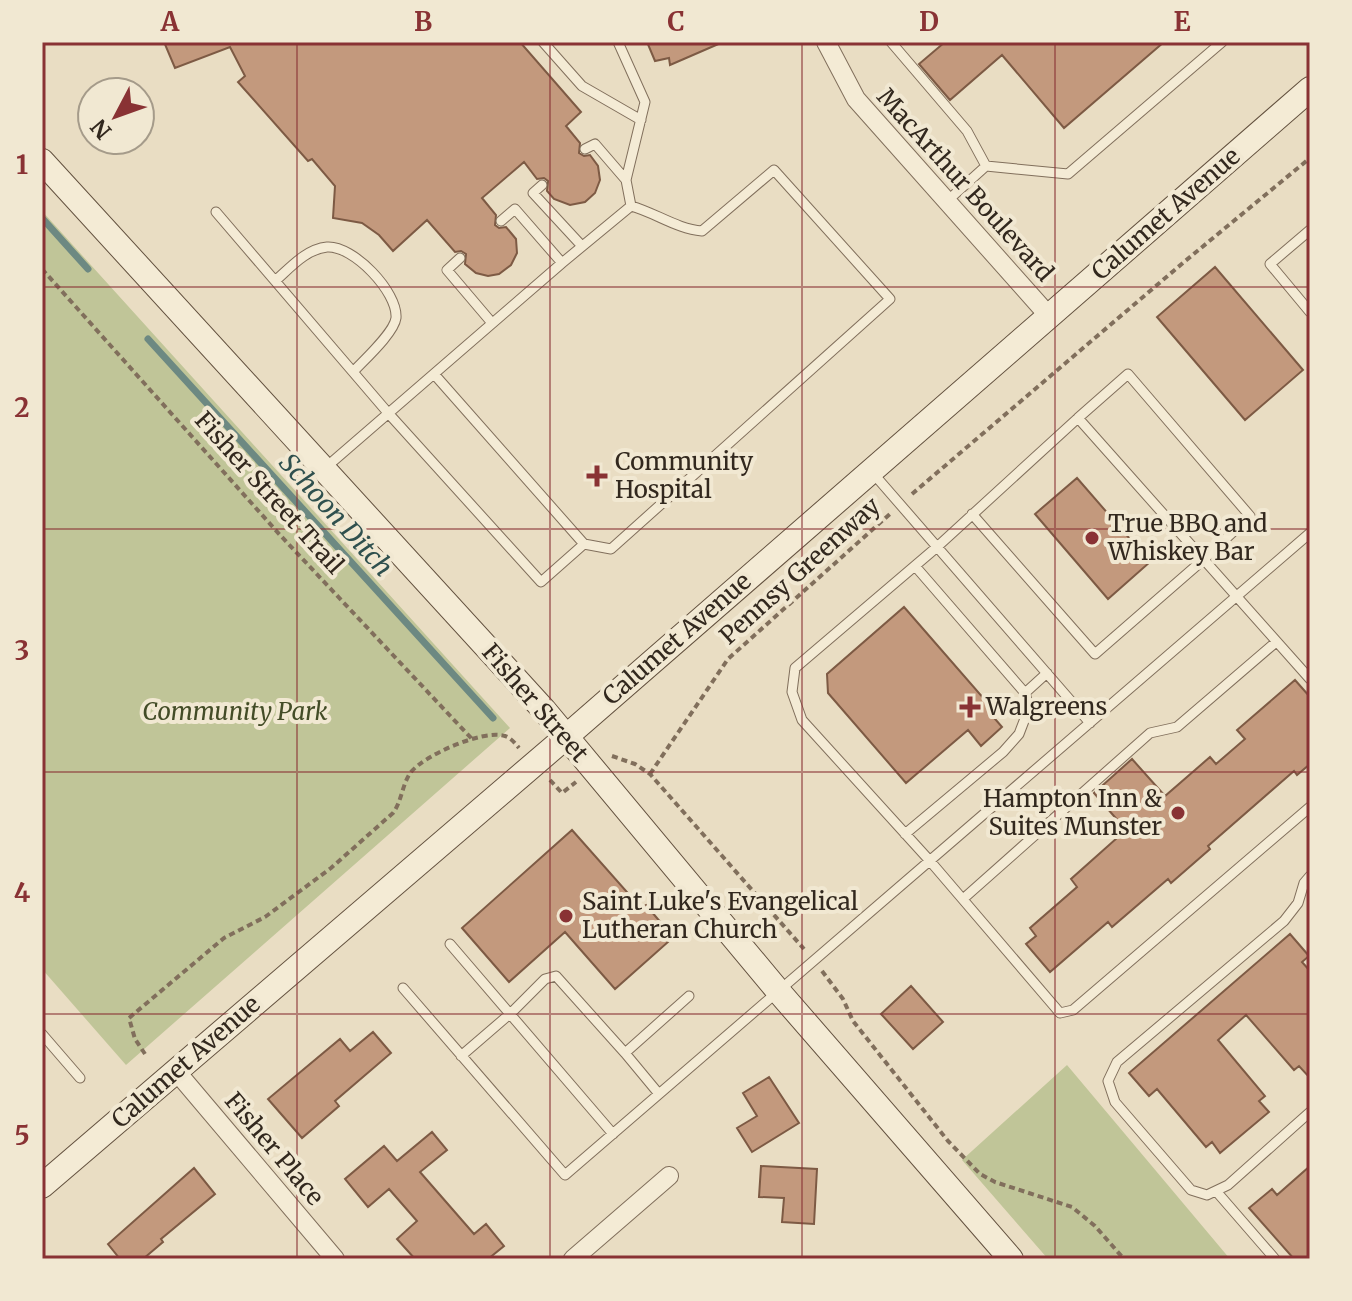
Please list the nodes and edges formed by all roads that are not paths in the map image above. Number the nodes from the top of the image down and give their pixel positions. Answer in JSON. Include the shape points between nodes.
{"nodes":[{"id":1,"x":543,"y":42,"type":"edge"},
{"id":2,"x":618,"y":42,"type":"edge"},
{"id":3,"x":826,"y":42,"type":"edge"},
{"id":4,"x":891,"y":42,"type":"edge"},
{"id":5,"x":1222,"y":42,"type":"edge"},
{"id":6,"x":1310,"y":89,"type":"edge"},
{"id":7,"x":641,"y":120,"type":"junction"},
{"id":8,"x":585,"y":149,"type":"dead end"},
{"id":9,"x":42,"y":161,"type":"edge"},
{"id":10,"x":986,"y":166,"type":"junction"},
{"id":11,"x":626,"y":180,"type":"junction"},
{"id":12,"x":542,"y":185,"type":"dead end"},
{"id":13,"x":946,"y":202,"type":"junction"},
{"id":14,"x":631,"y":206,"type":"junction"},
{"id":15,"x":216,"y":212,"type":"dead end"},
{"id":16,"x":501,"y":221,"type":"dead end"},
{"id":17,"x":1310,"y":230,"type":"edge"},
{"id":18,"x":581,"y":245,"type":"junction"},
{"id":19,"x":460,"y":258,"type":"dead end"},
{"id":20,"x":562,"y":263,"type":"junction"},
{"id":21,"x":275,"y":281,"type":"junction"},
{"id":22,"x":1310,"y":310,"type":"edge"},
{"id":23,"x":1048,"y":315,"type":"junction"},
{"id":24,"x":492,"y":323,"type":"junction"},
{"id":25,"x":353,"y":372,"type":"junction"},
{"id":26,"x":434,"y":374,"type":"junction"},
{"id":27,"x":389,"y":414,"type":"junction"},
{"id":28,"x":1078,"y":418,"type":"junction"},
{"id":29,"x":324,"y":469,"type":"junction"},
{"id":30,"x":870,"y":470,"type":"junction"},
{"id":31,"x":972,"y":514,"type":"junction"},
{"id":32,"x":1310,"y":533,"type":"edge"},
{"id":33,"x":584,"y":544,"type":"junction"},
{"id":34,"x":937,"y":547,"type":"junction"},
{"id":35,"x":1203,"y":560,"type":"junction"},
{"id":36,"x":915,"y":566,"type":"junction"},
{"id":37,"x":1236,"y":597,"type":"junction"},
{"id":38,"x":1276,"y":642,"type":"junction"},
{"id":39,"x":1047,"y":673,"type":"junction"},
{"id":40,"x":1310,"y":679,"type":"edge"},
{"id":41,"x":1025,"y":693,"type":"junction"},
{"id":42,"x":1090,"y":723,"type":"junction"},
{"id":43,"x":567,"y":736,"type":"junction"},
{"id":44,"x":1310,"y":807,"type":"edge"},
{"id":45,"x":905,"y":834,"type":"junction"},
{"id":46,"x":930,"y":861,"type":"junction"},
{"id":47,"x":1310,"y":876,"type":"edge"},
{"id":48,"x":963,"y":899,"type":"junction"},
{"id":49,"x":450,"y":944,"type":"dead end"},
{"id":50,"x":403,"y":988,"type":"dead end"},
{"id":51,"x":779,"y":992,"type":"junction"},
{"id":52,"x":689,"y":996,"type":"dead end"},
{"id":53,"x":511,"y":1013,"type":"junction"},
{"id":54,"x":42,"y":1034,"type":"edge"},
{"id":55,"x":625,"y":1053,"type":"junction"},
{"id":56,"x":461,"y":1056,"type":"junction"},
{"id":57,"x":176,"y":1071,"type":"junction"},
{"id":58,"x":80,"y":1078,"type":"dead end"},
{"id":59,"x":659,"y":1094,"type":"junction"},
{"id":60,"x":1310,"y":1112,"type":"edge"},
{"id":61,"x":613,"y":1134,"type":"junction"},
{"id":62,"x":669,"y":1176,"type":"dead end"},
{"id":63,"x":42,"y":1186,"type":"edge"},
{"id":64,"x":1216,"y":1191,"type":"junction"},
{"id":65,"x":335,"y":1259,"type":"edge"},
{"id":66,"x":573,"y":1259,"type":"edge"},
{"id":67,"x":1011,"y":1259,"type":"edge"},
{"id":68,"x":1275,"y":1259,"type":"edge"}],
"edges":[{"from":1,"to":7,"type":"lane","via":[[582,86]]},
{"from":2,"to":7,"type":"lane","via":[[645,102]]},
{"from":3,"to":13,"type":"street","name":"MacArthur Boulevard","via":[[856,99]]},
{"from":4,"to":10,"type":"lane","via":[[967,131]]},
{"from":5,"to":10,"type":"lane","via":[[1068,174]]},
{"from":6,"to":23,"type":"main road","name":"Calumet Avenue"},
{"from":7,"to":11,"type":"lane"},
{"from":8,"to":11,"type":"lane","via":[[595,144]]},
{"from":9,"to":29,"type":"main road","name":"Fisher Street"},
{"from":10,"to":13,"type":"lane"},
{"from":11,"to":14,"type":"lane"},
{"from":12,"to":18,"type":"lane","via":[[533,193]]},
{"from":13,"to":23,"type":"street","name":"MacArthur Boulevard"},
{"from":14,"to":18,"type":"lane"},
{"from":14,"to":33,"type":"lane","via":[[684,230],[702,231],[774,170],[890,299],[611,549]]},
{"from":15,"to":21,"type":"lane"},
{"from":16,"to":20,"type":"lane","via":[[515,209]]},
{"from":17,"to":22,"type":"lane","via":[[1270,264]]},
{"from":18,"to":20,"type":"lane"},
{"from":19,"to":24,"type":"lane","via":[[447,270]]},
{"from":20,"to":24,"type":"lane"},
{"from":21,"to":25,"type":"lane"},
{"from":21,"to":25,"type":"lane","via":[[310,251],[329,246],[351,254],[382,282],[396,320]]},
{"from":23,"to":30,"type":"main road","name":"Calumet Avenue"},
{"from":24,"to":26,"type":"lane"},
{"from":25,"to":27,"type":"lane"},
{"from":26,"to":27,"type":"lane"},
{"from":26,"to":33,"type":"lane"},
{"from":27,"to":29,"type":"lane"},
{"from":27,"to":33,"type":"lane","via":[[541,582]]},
{"from":28,"to":31,"type":"lane"},
{"from":28,"to":35,"type":"lane"},
{"from":28,"to":35,"type":"lane","via":[[1128,374],[1250,516]]},
{"from":29,"to":43,"type":"main road","name":"Fisher Street"},
{"from":30,"to":34,"type":"lane"},
{"from":30,"to":43,"type":"main road","name":"Calumet Avenue"},
{"from":31,"to":34,"type":"lane"},
{"from":31,"to":35,"type":"lane","via":[[1095,654]]},
{"from":32,"to":37,"type":"lane"},
{"from":34,"to":36,"type":"lane"},
{"from":34,"to":39,"type":"lane"},
{"from":35,"to":37,"type":"lane"},
{"from":36,"to":41,"type":"lane"},
{"from":36,"to":45,"type":"lane","via":[[795,668],[792,692],[802,720]]},
{"from":37,"to":38,"type":"lane"},
{"from":37,"to":42,"type":"lane"},
{"from":38,"to":40,"type":"lane"},
{"from":38,"to":48,"type":"lane","via":[[1177,727],[1150,733]]},
{"from":39,"to":41,"type":"lane"},
{"from":39,"to":42,"type":"lane"},
{"from":41,"to":45,"type":"lane","via":[[1029,708],[1019,734]]},
{"from":42,"to":46,"type":"lane"},
{"from":43,"to":51,"type":"main road","name":"Fisher Street"},
{"from":43,"to":57,"type":"main road","name":"Calumet Avenue"},
{"from":44,"to":48,"type":"lane","via":[[1073,1010],[1060,1013]]},
{"from":45,"to":46,"type":"lane"},
{"from":46,"to":48,"type":"lane"},
{"from":46,"to":51,"type":"lane"},
{"from":47,"to":64,"type":"lane","via":[[1284,921],[1117,1062],[1108,1081],[1115,1102],[1191,1190],[1207,1195]]},
{"from":49,"to":53,"type":"lane"},
{"from":50,"to":56,"type":"lane"},
{"from":51,"to":59,"type":"lane"},
{"from":51,"to":67,"type":"main road","name":"Fisher Street"},
{"from":52,"to":55,"type":"lane"},
{"from":53,"to":55,"type":"lane","via":[[545,979],[556,976]]},
{"from":53,"to":56,"type":"lane"},
{"from":53,"to":61,"type":"lane"},
{"from":54,"to":58,"type":"lane"},
{"from":55,"to":59,"type":"lane"},
{"from":56,"to":61,"type":"lane","via":[[565,1175]]},
{"from":57,"to":63,"type":"main road","name":"Calumet Avenue"},
{"from":57,"to":65,"type":"street","name":"Fisher Place"},
{"from":59,"to":61,"type":"lane"},
{"from":60,"to":64,"type":"lane"},
{"from":62,"to":66,"type":"street"},
{"from":64,"to":68,"type":"lane"}]}
